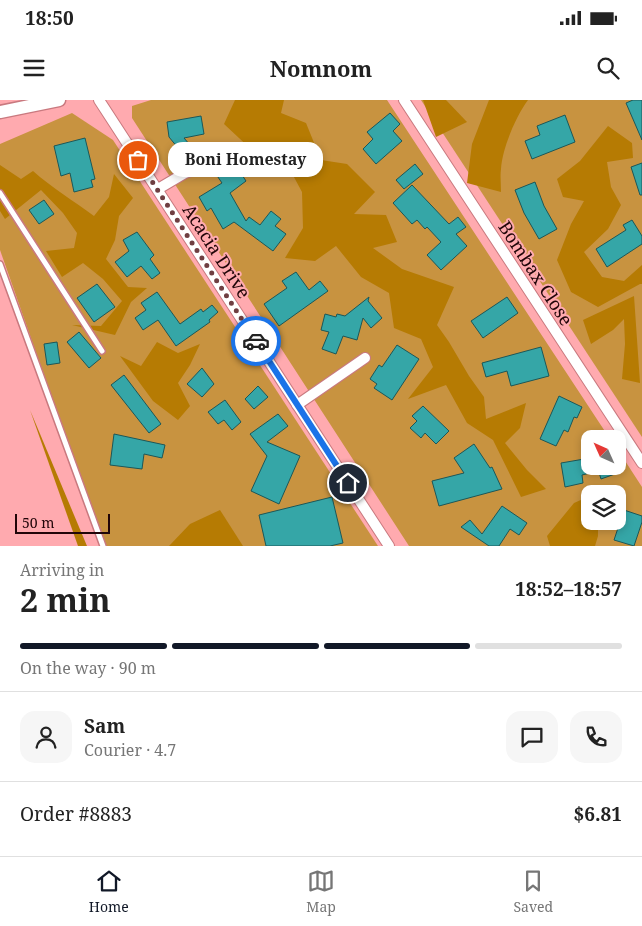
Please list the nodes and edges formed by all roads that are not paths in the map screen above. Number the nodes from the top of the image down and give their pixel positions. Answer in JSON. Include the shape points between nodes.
{"nodes":[{"id":1,"x":59,"y":100,"type":"edge"},
{"id":2,"x":99,"y":100,"type":"edge"},
{"id":3,"x":404,"y":100,"type":"edge"},
{"id":4,"x":0,"y":112,"type":"edge"},
{"id":5,"x":197,"y":170,"type":"dead end"},
{"id":6,"x":158,"y":189,"type":"junction"},
{"id":7,"x":0,"y":194,"type":"edge"},
{"id":8,"x":0,"y":264,"type":"edge"},
{"id":9,"x":102,"y":351,"type":"dead end"},
{"id":10,"x":365,"y":358,"type":"dead end"},
{"id":11,"x":297,"y":405,"type":"junction"},
{"id":12,"x":642,"y":463,"type":"edge"},
{"id":13,"x":104,"y":546,"type":"edge"},
{"id":14,"x":389,"y":546,"type":"edge"}],
"edges":[{"from":1,"to":4,"type":"street"},
{"from":2,"to":6,"type":"street","name":"Acacia Drive"},
{"from":3,"to":12,"type":"street","name":"Bombax Close"},
{"from":5,"to":6,"type":"street","via":[[185,173]]},
{"from":6,"to":11,"type":"street","name":"Acacia Drive"},
{"from":7,"to":9,"type":"lane"},
{"from":8,"to":13,"type":"lane"},
{"from":10,"to":11,"type":"street"},
{"from":11,"to":14,"type":"street","name":"Acacia Drive"}]}
